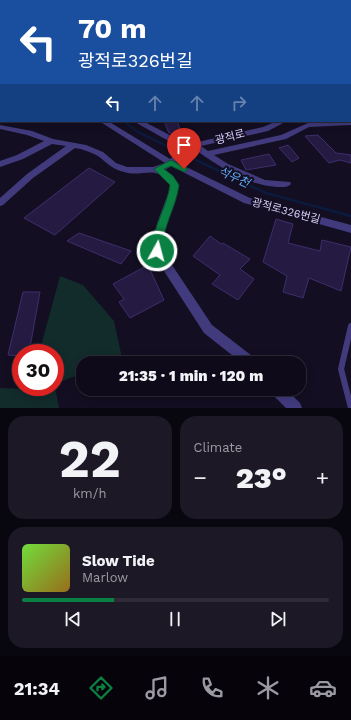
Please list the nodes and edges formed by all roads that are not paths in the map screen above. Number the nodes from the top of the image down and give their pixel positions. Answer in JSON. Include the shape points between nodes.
{"nodes":[{"id":1,"x":173,"y":0,"type":"edge"},
{"id":2,"x":177,"y":0,"type":"edge"},
{"id":3,"x":16,"y":122,"type":"edge"},
{"id":4,"x":104,"y":122,"type":"edge"},
{"id":5,"x":139,"y":122,"type":"edge"},
{"id":6,"x":281,"y":122,"type":"edge"},
{"id":7,"x":351,"y":123,"type":"edge"},
{"id":8,"x":0,"y":127,"type":"edge"},
{"id":9,"x":11,"y":128,"type":"junction"},
{"id":10,"x":51,"y":141,"type":"junction"},
{"id":11,"x":72,"y":146,"type":"junction"},
{"id":12,"x":191,"y":146,"type":"junction"},
{"id":13,"x":207,"y":154,"type":"junction"},
{"id":14,"x":171,"y":163,"type":"junction"},
{"id":15,"x":0,"y":164,"type":"edge"},
{"id":16,"x":158,"y":169,"type":"junction"},
{"id":17,"x":287,"y":184,"type":"dead end"},
{"id":18,"x":0,"y":203,"type":"edge"},
{"id":19,"x":351,"y":229,"type":"edge"},
{"id":20,"x":351,"y":326,"type":"edge"},
{"id":21,"x":243,"y":356,"type":"edge"},
{"id":22,"x":284,"y":396,"type":"edge"},
{"id":23,"x":295,"y":408,"type":"edge"},
{"id":24,"x":351,"y":408,"type":"edge"}],
"edges":[{"from":1,"to":2,"type":"street"},
{"from":3,"to":9,"type":"street"},
{"from":4,"to":14,"type":"street","name":"광적로326번길"},
{"from":5,"to":12,"type":"street","via":[[177,142]]},
{"from":6,"to":12,"type":"street","via":[[265,129]]},
{"from":7,"to":13,"type":"street","name":"광적로","via":[[308,125],[284,137]]},
{"from":8,"to":9,"type":"street"},
{"from":9,"to":10,"type":"street"},
{"from":10,"to":11,"type":"street"},
{"from":10,"to":15,"type":"street"},
{"from":11,"to":16,"type":"street","via":[[100,154],[113,165],[126,170]]},
{"from":11,"to":18,"type":"street","via":[[30,176]]},
{"from":12,"to":13,"type":"street","name":"광적로326번길"},
{"from":12,"to":14,"type":"street"},
{"from":13,"to":17,"type":"street","name":"광적로326번길","via":[[245,176],[264,183]]},
{"from":14,"to":16,"type":"street"},
{"from":14,"to":19,"type":"street","name":"광적로326번길","via":[[247,201]]},
{"from":16,"to":21,"type":"street","via":[[175,185],[162,220],[157,251],[208,330]]},
{"from":20,"to":24,"type":"lane","via":[[340,369]]},
{"from":22,"to":23,"type":"street"}]}
